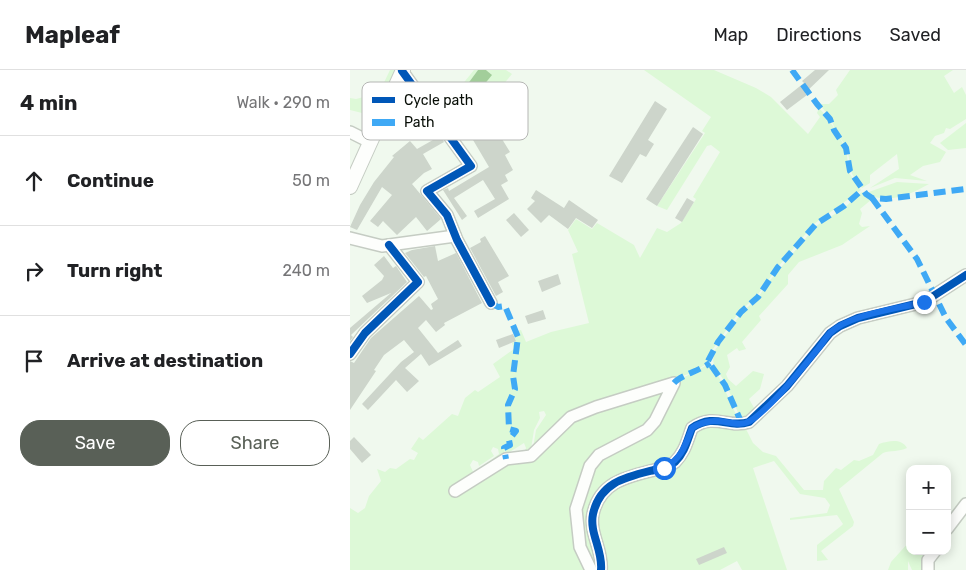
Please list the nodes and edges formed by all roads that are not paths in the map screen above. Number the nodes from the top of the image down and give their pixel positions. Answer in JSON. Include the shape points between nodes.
{"nodes":[{"id":1,"x":402,"y":71,"type":"edge"},
{"id":2,"x":410,"y":82,"type":"edge"},
{"id":3,"x":362,"y":140,"type":"edge"},
{"id":4,"x":452,"y":140,"type":"edge"},
{"id":5,"x":370,"y":142,"type":"joint"},
{"id":6,"x":350,"y":187,"type":"edge"},
{"id":7,"x":455,"y":236,"type":"junction"},
{"id":8,"x":350,"y":238,"type":"edge"},
{"id":9,"x":389,"y":246,"type":"junction"},
{"id":10,"x":966,"y":275,"type":"edge"},
{"id":11,"x":491,"y":303,"type":"dead end"},
{"id":12,"x":350,"y":354,"type":"edge"},
{"id":13,"x":455,"y":491,"type":"dead end"},
{"id":14,"x":966,"y":504,"type":"edge"},
{"id":15,"x":951,"y":524,"type":"edge"},
{"id":16,"x":932,"y":555,"type":"edge"},
{"id":17,"x":591,"y":570,"type":"edge"},
{"id":18,"x":601,"y":570,"type":"edge"},
{"id":19,"x":928,"y":570,"type":"edge"}],
"edges":[{"from":1,"to":2,"type":"street"},
{"from":3,"to":5,"type":"street"},
{"from":4,"to":7,"type":"street","via":[[471,166],[427,191],[447,216]]},
{"from":5,"to":6,"type":"main road"},
{"from":7,"to":9,"type":"street"},
{"from":7,"to":11,"type":"street"},
{"from":8,"to":9,"type":"street"},
{"from":9,"to":12,"type":"street","via":[[418,282],[365,333]]},
{"from":10,"to":18,"type":"street","via":[[924,302],[858,318],[840,326],[830,333],[787,386],[749,422],[716,420],[699,423],[692,428],[686,447],[674,462],[664,468],[622,478],[606,488],[596,506],[592,526],[601,555]]},
{"from":13,"to":17,"type":"street","via":[[506,459],[531,456],[572,417],[674,383],[647,430],[598,455],[590,466],[576,509],[577,535]]},
{"from":14,"to":15,"type":"street"},
{"from":16,"to":19,"type":"street","via":[[928,560]]}]}
